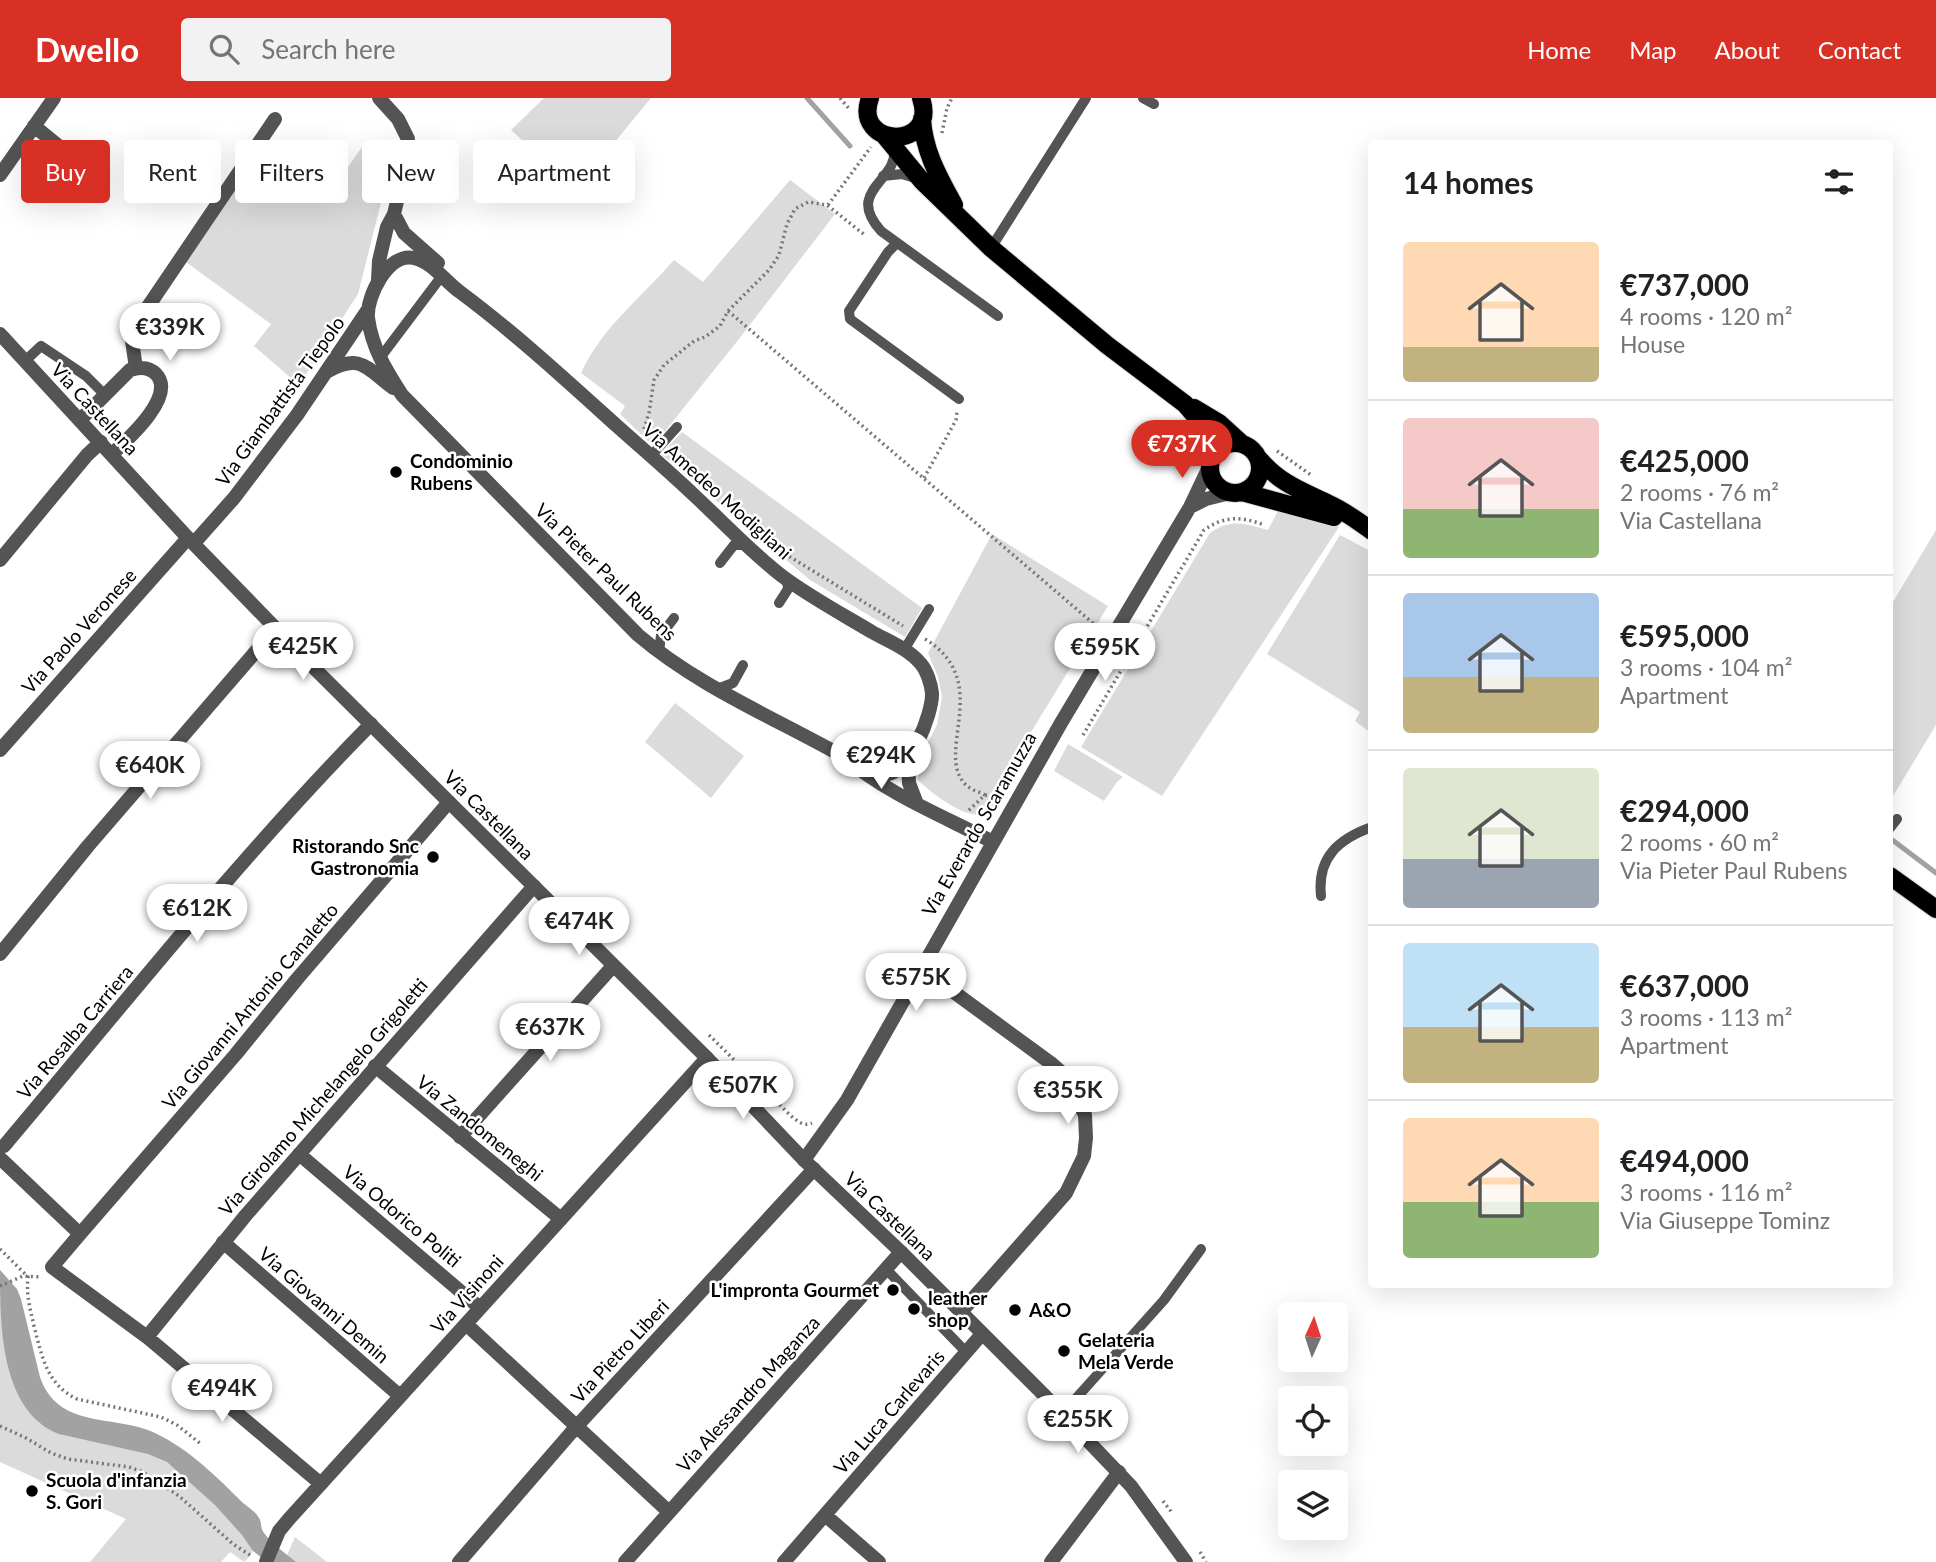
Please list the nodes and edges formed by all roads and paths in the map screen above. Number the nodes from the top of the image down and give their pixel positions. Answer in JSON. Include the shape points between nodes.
{"nodes":[{"id":1,"x":54,"y":98,"type":"edge"},
{"id":2,"x":379,"y":98,"type":"edge"},
{"id":3,"x":952,"y":98,"type":"edge"},
{"id":4,"x":1086,"y":98,"type":"edge"},
{"id":5,"x":1143,"y":98,"type":"edge"},
{"id":6,"x":867,"y":101,"type":"edge"},
{"id":7,"x":1154,"y":104,"type":"dead end"},
{"id":8,"x":925,"y":107,"type":"edge"},
{"id":9,"x":275,"y":119,"type":"dead end"},
{"id":10,"x":34,"y":126,"type":"junction"},
{"id":11,"x":942,"y":135,"type":"dead end"},
{"id":12,"x":51,"y":140,"type":"edge"},
{"id":13,"x":883,"y":142,"type":"junction"},
{"id":14,"x":0,"y":175,"type":"edge"},
{"id":15,"x":883,"y":176,"type":"junction"},
{"id":16,"x":922,"y":181,"type":"junction"},
{"id":17,"x":827,"y":205,"type":"junction"},
{"id":18,"x":837,"y":213,"type":"dead end"},
{"id":19,"x":394,"y":214,"type":"junction"},
{"id":20,"x":963,"y":220,"type":"junction"},
{"id":21,"x":897,"y":243,"type":"junction"},
{"id":22,"x":991,"y":248,"type":"junction"},
{"id":23,"x":441,"y":277,"type":"junction"},
{"id":24,"x":378,"y":280,"type":"junction"},
{"id":25,"x":728,"y":310,"type":"junction"},
{"id":26,"x":367,"y":311,"type":"junction"},
{"id":27,"x":489,"y":313,"type":"junction"},
{"id":28,"x":998,"y":316,"type":"dead end"},
{"id":29,"x":369,"y":328,"type":"joint"},
{"id":30,"x":0,"y":334,"type":"edge"},
{"id":31,"x":380,"y":358,"type":"junction"},
{"id":32,"x":25,"y":361,"type":"junction"},
{"id":33,"x":136,"y":368,"type":"junction"},
{"id":34,"x":328,"y":371,"type":"junction"},
{"id":35,"x":105,"y":395,"type":"junction"},
{"id":36,"x":402,"y":395,"type":"junction"},
{"id":37,"x":959,"y":399,"type":"joint"},
{"id":38,"x":1185,"y":404,"type":"junction"},
{"id":39,"x":80,"y":420,"type":"junction"},
{"id":40,"x":677,"y":427,"type":"dead end"},
{"id":41,"x":639,"y":436,"type":"dead end"},
{"id":42,"x":101,"y":442,"type":"junction"},
{"id":43,"x":1241,"y":443,"type":"junction"},
{"id":44,"x":1276,"y":451,"type":"dead end"},
{"id":45,"x":112,"y":454,"type":"junction"},
{"id":46,"x":651,"y":456,"type":"junction"},
{"id":47,"x":1259,"y":459,"type":"junction"},
{"id":48,"x":1210,"y":462,"type":"junction"},
{"id":49,"x":1296,"y":464,"type":"dead end"},
{"id":50,"x":924,"y":478,"type":"junction"},
{"id":51,"x":1236,"y":493,"type":"junction"},
{"id":52,"x":1190,"y":507,"type":"junction"},
{"id":53,"x":1264,"y":524,"type":"dead end"},
{"id":54,"x":1368,"y":529,"type":"edge"},
{"id":55,"x":1368,"y":529,"type":"edge"},
{"id":56,"x":191,"y":541,"type":"junction"},
{"id":57,"x":745,"y":545,"type":"junction"},
{"id":58,"x":0,"y":560,"type":"edge"},
{"id":59,"x":720,"y":563,"type":"dead end"},
{"id":60,"x":787,"y":579,"type":"junction"},
{"id":61,"x":779,"y":603,"type":"dead end"},
{"id":62,"x":929,"y":609,"type":"dead end"},
{"id":63,"x":674,"y":618,"type":"dead end"},
{"id":64,"x":276,"y":628,"type":"junction"},
{"id":65,"x":1103,"y":632,"type":"dead end"},
{"id":66,"x":904,"y":650,"type":"junction"},
{"id":67,"x":659,"y":653,"type":"junction"},
{"id":68,"x":744,"y":665,"type":"dead end"},
{"id":69,"x":717,"y":689,"type":"junction"},
{"id":70,"x":371,"y":724,"type":"junction"},
{"id":71,"x":1083,"y":735,"type":"dead end"},
{"id":72,"x":0,"y":750,"type":"edge"},
{"id":73,"x":844,"y":757,"type":"junction"},
{"id":74,"x":908,"y":760,"type":"junction"},
{"id":75,"x":449,"y":802,"type":"junction"},
{"id":76,"x":918,"y":804,"type":"junction"},
{"id":77,"x":1368,"y":828,"type":"edge"},
{"id":78,"x":993,"y":842,"type":"junction"},
{"id":79,"x":970,"y":843,"type":"dead end"},
{"id":80,"x":1893,"y":878,"type":"edge"},
{"id":81,"x":952,"y":884,"type":"dead end"},
{"id":82,"x":534,"y":886,"type":"junction"},
{"id":83,"x":1321,"y":896,"type":"dead end"},
{"id":84,"x":1936,"y":909,"type":"edge"},
{"id":85,"x":583,"y":910,"type":"dead end"},
{"id":86,"x":612,"y":939,"type":"dead end"},
{"id":87,"x":0,"y":954,"type":"edge"},
{"id":88,"x":613,"y":966,"type":"junction"},
{"id":89,"x":921,"y":968,"type":"junction"},
{"id":90,"x":701,"y":1028,"type":"dead end"},
{"id":91,"x":707,"y":1058,"type":"junction"},
{"id":92,"x":375,"y":1066,"type":"junction"},
{"id":93,"x":817,"y":1119,"type":"dead end"},
{"id":94,"x":460,"y":1137,"type":"junction"},
{"id":95,"x":2,"y":1152,"type":"edge"},
{"id":96,"x":299,"y":1154,"type":"junction"},
{"id":97,"x":809,"y":1165,"type":"junction"},
{"id":98,"x":561,"y":1219,"type":"junction"},
{"id":99,"x":80,"y":1234,"type":"junction"},
{"id":100,"x":223,"y":1242,"type":"junction"},
{"id":101,"x":0,"y":1249,"type":"edge"},
{"id":102,"x":1201,"y":1249,"type":"dead end"},
{"id":103,"x":901,"y":1252,"type":"junction"},
{"id":104,"x":886,"y":1269,"type":"junction"},
{"id":105,"x":23,"y":1276,"type":"dead end"},
{"id":106,"x":0,"y":1286,"type":"edge"},
{"id":107,"x":480,"y":1308,"type":"junction"},
{"id":108,"x":961,"y":1312,"type":"junction"},
{"id":109,"x":466,"y":1324,"type":"junction"},
{"id":110,"x":982,"y":1334,"type":"junction"},
{"id":111,"x":147,"y":1337,"type":"junction"},
{"id":112,"x":966,"y":1352,"type":"junction"},
{"id":113,"x":400,"y":1396,"type":"junction"},
{"id":114,"x":1062,"y":1414,"type":"junction"},
{"id":115,"x":0,"y":1426,"type":"edge"},
{"id":116,"x":576,"y":1427,"type":"junction"},
{"id":117,"x":201,"y":1444,"type":"dead end"},
{"id":118,"x":1119,"y":1472,"type":"junction"},
{"id":119,"x":321,"y":1484,"type":"junction"},
{"id":120,"x":668,"y":1511,"type":"junction"},
{"id":121,"x":825,"y":1515,"type":"junction"},
{"id":122,"x":262,"y":1561,"type":"edge"},
{"id":123,"x":459,"y":1562,"type":"edge"},
{"id":124,"x":625,"y":1562,"type":"edge"},
{"id":125,"x":784,"y":1562,"type":"edge"},
{"id":126,"x":879,"y":1562,"type":"edge"},
{"id":127,"x":1051,"y":1562,"type":"edge"},
{"id":128,"x":1186,"y":1562,"type":"edge"}],
"edges":[{"from":1,"to":10,"type":"street"},
{"from":2,"to":19,"type":"street","name":"Via Giambattista Tiepolo","via":[[398,118],[408,139]]},
{"from":3,"to":11,"type":"path"},
{"from":4,"to":22,"type":"lane"},
{"from":5,"to":7,"type":"lane"},
{"from":6,"to":13,"type":"main road","via":[[872,125]]},
{"from":8,"to":13,"type":"main road","via":[[916,129]]},
{"from":8,"to":20,"type":"main road","via":[[925,144]]},
{"from":9,"to":33,"type":"street","via":[[139,320],[132,341]]},
{"from":10,"to":12,"type":"street"},
{"from":10,"to":14,"type":"street"},
{"from":13,"to":15,"type":"lane","via":[[895,152],[893,164]]},
{"from":13,"to":16,"type":"main road"},
{"from":13,"to":17,"type":"path"},
{"from":15,"to":16,"type":"lane","via":[[902,174]]},
{"from":15,"to":21,"type":"lane","via":[[874,186],[870,216]]},
{"from":16,"to":20,"type":"main road"},
{"from":17,"to":18,"type":"path"},
{"from":17,"to":25,"type":"path","via":[[808,202],[795,209],[779,255]]},
{"from":19,"to":24,"type":"street","name":"Via Giambattista Tiepolo","via":[[387,226]]},
{"from":19,"to":27,"type":"street","name":"Via Amedeo Modigliani","via":[[404,233]]},
{"from":20,"to":22,"type":"main road"},
{"from":21,"to":28,"type":"lane"},
{"from":21,"to":37,"type":"lane","via":[[849,311],[850,319]]},
{"from":22,"to":38,"type":"main road"},
{"from":23,"to":24,"type":"street","name":"Via Amedeo Modigliani","via":[[422,260],[411,257],[399,260]]},
{"from":23,"to":27,"type":"street","name":"Via Amedeo Modigliani"},
{"from":23,"to":31,"type":"lane"},
{"from":24,"to":26,"type":"street","name":"Via Giambattista Tiepolo"},
{"from":25,"to":41,"type":"path","via":[[720,326],[664,365],[654,380],[649,413]]},
{"from":25,"to":50,"type":"path"},
{"from":26,"to":29,"type":"street","name":"Via Giambattista Tiepolo"},
{"from":26,"to":34,"type":"street","name":"Via Giambattista Tiepolo"},
{"from":27,"to":46,"type":"street","name":"Via Amedeo Modigliani"},
{"from":29,"to":31,"type":"street","name":"Via Pieter Paul Rubens"},
{"from":30,"to":32,"type":"street","name":"Via Castellana"},
{"from":31,"to":36,"type":"street","name":"Via Pieter Paul Rubens"},
{"from":32,"to":35,"type":"lane","via":[[41,345]]},
{"from":32,"to":39,"type":"street","name":"Via Castellana"},
{"from":33,"to":35,"type":"street"},
{"from":33,"to":45,"type":"street","via":[[158,376],[161,393],[150,413]]},
{"from":34,"to":36,"type":"street","name":"Via Pieter Paul Rubens","via":[[345,362],[357,363]]},
{"from":34,"to":56,"type":"street","name":"Via Giambattista Tiepolo","via":[[234,498]]},
{"from":35,"to":39,"type":"street"},
{"from":36,"to":67,"type":"street","name":"Via Pieter Paul Rubens"},
{"from":37,"to":50,"type":"path","via":[[956,421]]},
{"from":38,"to":43,"type":"main road","via":[[1219,423]]},
{"from":38,"to":48,"type":"main road","via":[[1209,435]]},
{"from":39,"to":42,"type":"street","name":"Via Castellana"},
{"from":40,"to":46,"type":"lane"},
{"from":42,"to":45,"type":"street","name":"Via Castellana"},
{"from":42,"to":58,"type":"street"},
{"from":43,"to":47,"type":"main road"},
{"from":43,"to":48,"type":"main road","via":[[1224,445]]},
{"from":44,"to":49,"type":"path"},
{"from":45,"to":56,"type":"street","name":"Via Castellana"},
{"from":46,"to":57,"type":"street","name":"Via Amedeo Modigliani"},
{"from":47,"to":51,"type":"main road","via":[[1258,480]]},
{"from":47,"to":54,"type":"main road","via":[[1291,487]]},
{"from":48,"to":51,"type":"main road","via":[[1213,481],[1223,491]]},
{"from":48,"to":52,"type":"street","name":"Via Everardo Scaramuzza"},
{"from":50,"to":65,"type":"path"},
{"from":51,"to":52,"type":"street"},
{"from":51,"to":55,"type":"main road","via":[[1295,505]]},
{"from":52,"to":78,"type":"street","name":"Via Everardo Scaramuzza"},
{"from":53,"to":71,"type":"path","via":[[1227,518],[1204,530]]},
{"from":56,"to":64,"type":"street","name":"Via Castellana"},
{"from":56,"to":72,"type":"street","name":"Via Paolo Veronese"},
{"from":57,"to":59,"type":"lane","via":[[734,545]]},
{"from":57,"to":60,"type":"street","name":"Via Amedeo Modigliani"},
{"from":60,"to":61,"type":"lane","via":[[788,589]]},
{"from":60,"to":66,"type":"street","name":"Via Amedeo Modigliani"},
{"from":62,"to":66,"type":"lane"},
{"from":63,"to":67,"type":"lane","via":[[661,635]]},
{"from":64,"to":70,"type":"street","name":"Via Castellana"},
{"from":64,"to":87,"type":"street"},
{"from":66,"to":74,"type":"street","name":"Via Amedeo Modigliani","via":[[921,664],[932,695]]},
{"from":67,"to":69,"type":"street","name":"Via Pieter Paul Rubens"},
{"from":68,"to":69,"type":"lane","via":[[733,683]]},
{"from":69,"to":73,"type":"street","name":"Via Pieter Paul Rubens"},
{"from":70,"to":75,"type":"street","name":"Via Castellana"},
{"from":70,"to":95,"type":"street","name":"Via Rosalba Carriera","via":[[241,865]]},
{"from":73,"to":74,"type":"street","via":[[884,774]]},
{"from":73,"to":76,"type":"street","name":"Via Pieter Paul Rubens"},
{"from":74,"to":76,"type":"street","via":[[909,783]]},
{"from":75,"to":82,"type":"street","name":"Via Castellana"},
{"from":75,"to":99,"type":"street","name":"Via Giovanni Antonio Canaletto"},
{"from":76,"to":78,"type":"street","name":"Via Pieter Paul Rubens"},
{"from":77,"to":83,"type":"lane","via":[[1330,852],[1319,877]]},
{"from":78,"to":89,"type":"street","name":"Via Everardo Scaramuzza"},
{"from":79,"to":81,"type":"path"},
{"from":80,"to":84,"type":"main road"},
{"from":82,"to":88,"type":"street","name":"Via Castellana"},
{"from":82,"to":92,"type":"street","name":"Via Girolamo Michelangelo Grigoletti"},
{"from":85,"to":86,"type":"path"},
{"from":88,"to":91,"type":"street","name":"Via Castellana"},
{"from":88,"to":94,"type":"street"},
{"from":89,"to":97,"type":"street","name":"Via Everardo Scaramuzza"},
{"from":89,"to":108,"type":"street","via":[[1068,1078],[1085,1115],[1084,1156],[1066,1193]]},
{"from":90,"to":93,"type":"path","via":[[801,1124]]},
{"from":91,"to":97,"type":"street","name":"Via Castellana"},
{"from":91,"to":98,"type":"street","name":"Via Visinoni"},
{"from":92,"to":94,"type":"street","name":"Via Zandomeneghi"},
{"from":92,"to":96,"type":"street","name":"Via Girolamo Michelangelo Grigoletti"},
{"from":94,"to":98,"type":"street","name":"Via Zandomeneghi"},
{"from":95,"to":99,"type":"street"},
{"from":96,"to":100,"type":"street","name":"Via Girolamo Michelangelo Grigoletti"},
{"from":96,"to":107,"type":"street","name":"Via Odorico Politi"},
{"from":97,"to":103,"type":"street","name":"Via Castellana"},
{"from":97,"to":116,"type":"street","name":"Via Pietro Liberi","via":[[793,1189]]},
{"from":98,"to":107,"type":"street","name":"Via Visinoni"},
{"from":99,"to":111,"type":"street","name":"Via Giovanni Antonio Canaletto","via":[[52,1266]]},
{"from":100,"to":111,"type":"street","name":"Via Girolamo Michelangelo Grigoletti"},
{"from":100,"to":113,"type":"street","name":"Via Giovanni Demin"},
{"from":101,"to":117,"type":"path","via":[[28,1277],[26,1295],[44,1366],[65,1393],[161,1417]]},
{"from":102,"to":114,"type":"lane","via":[[1164,1300]]},
{"from":103,"to":104,"type":"street","name":"Via Alessandro Maganza"},
{"from":103,"to":108,"type":"street","name":"Via Castellana"},
{"from":104,"to":112,"type":"lane"},
{"from":104,"to":120,"type":"street","name":"Via Alessandro Maganza"},
{"from":105,"to":106,"type":"path"},
{"from":107,"to":109,"type":"street","name":"Via Visinoni"},
{"from":108,"to":110,"type":"street","name":"Via Castellana"},
{"from":109,"to":113,"type":"street","name":"Via Visinoni"},
{"from":109,"to":116,"type":"street"},
{"from":110,"to":112,"type":"street","name":"Via Luca Carlevaris"},
{"from":110,"to":114,"type":"street","name":"Via Castellana"},
{"from":111,"to":119,"type":"street"},
{"from":112,"to":121,"type":"street","name":"Via Luca Carlevaris"},
{"from":113,"to":119,"type":"street","name":"Via Visinoni"},
{"from":114,"to":118,"type":"street","name":"Via Castellana"},
{"from":115,"to":122,"type":"path","via":[[68,1459],[143,1472],[179,1496],[246,1554]]},
{"from":116,"to":120,"type":"street"},
{"from":116,"to":123,"type":"street","name":"Via Pietro Liberi"},
{"from":118,"to":127,"type":"street"},
{"from":118,"to":128,"type":"street","name":"Via Castellana"},
{"from":119,"to":122,"type":"street","name":"Via Visinoni","via":[[279,1531]]},
{"from":120,"to":124,"type":"street","name":"Via Alessandro Maganza"},
{"from":121,"to":125,"type":"street","name":"Via Luca Carlevaris"},
{"from":121,"to":126,"type":"street"}]}
